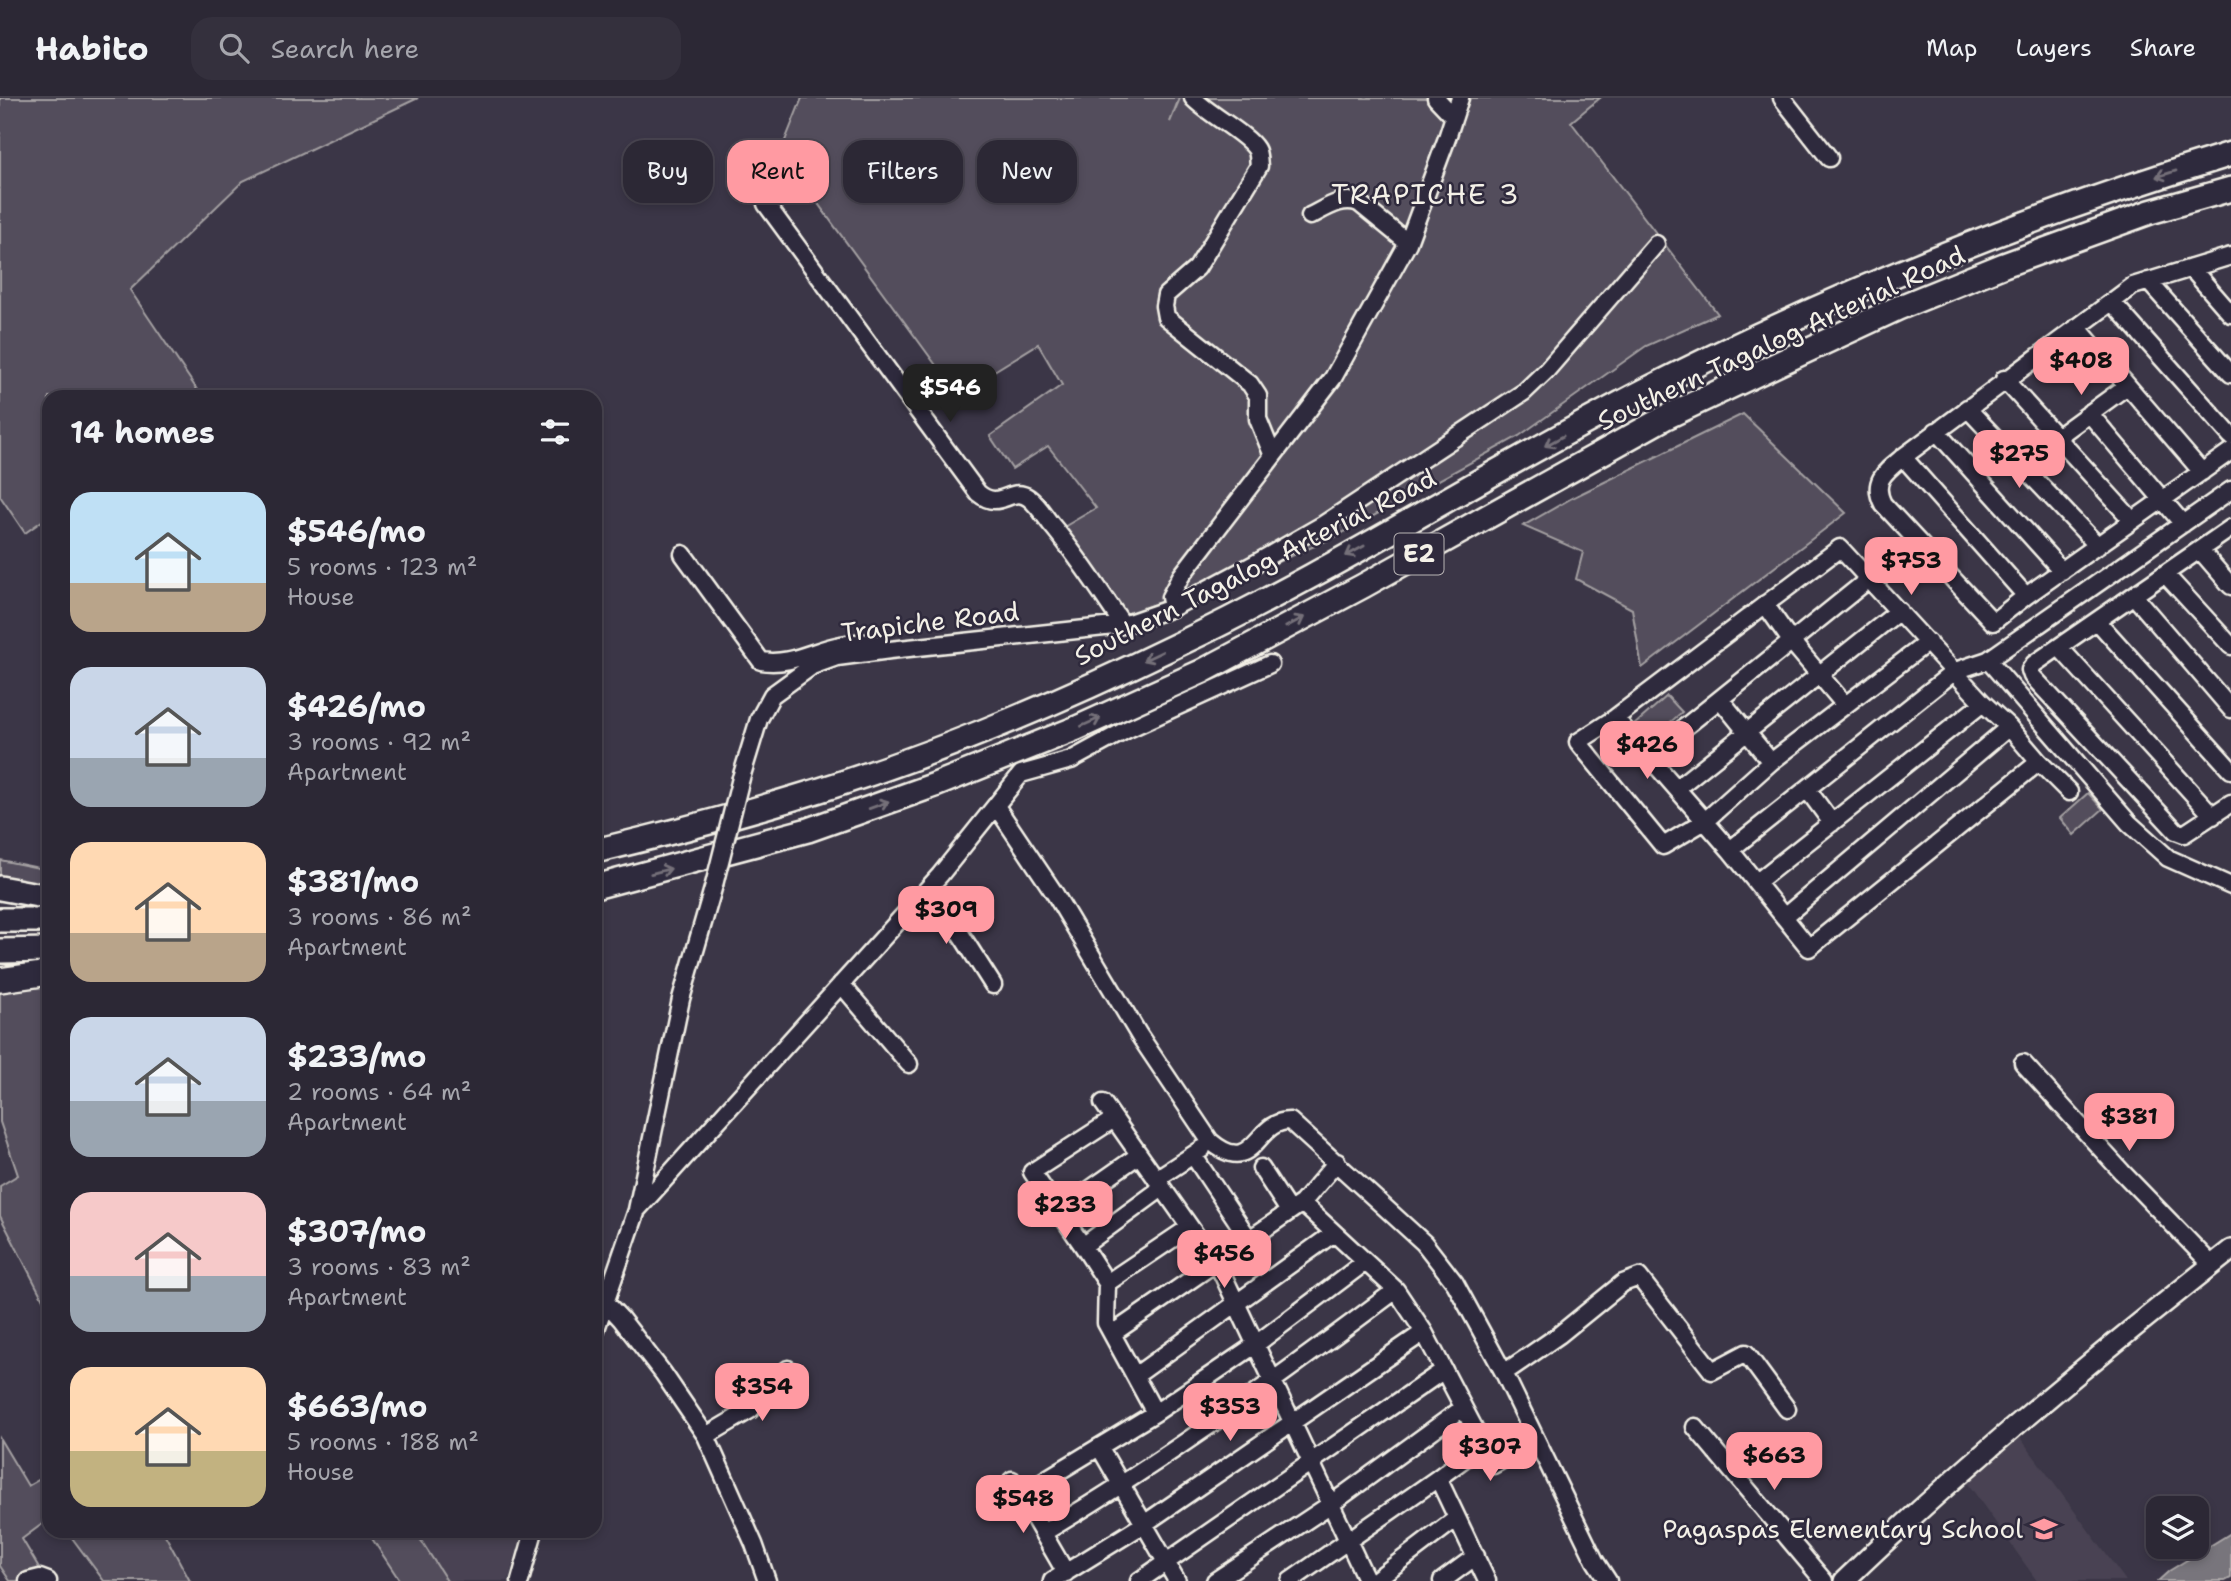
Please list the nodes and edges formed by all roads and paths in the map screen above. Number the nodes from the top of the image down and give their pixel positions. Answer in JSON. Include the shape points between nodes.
{"nodes":[{"id":1,"x":1193,"y":98,"type":"edge"},
{"id":2,"x":1436,"y":98,"type":"edge"},
{"id":3,"x":1460,"y":98,"type":"edge"},
{"id":4,"x":1782,"y":98,"type":"edge"},
{"id":5,"x":1454,"y":117,"type":"junction"},
{"id":6,"x":2231,"y":154,"type":"edge"},
{"id":7,"x":1829,"y":158,"type":"dead end"},
{"id":8,"x":2231,"y":189,"type":"edge"},
{"id":9,"x":766,"y":204,"type":"dead end"},
{"id":10,"x":1310,"y":216,"type":"dead end"},
{"id":11,"x":1408,"y":243,"type":"junction"},
{"id":12,"x":1656,"y":244,"type":"dead end"},
{"id":13,"x":2231,"y":256,"type":"edge"},
{"id":14,"x":2191,"y":268,"type":"junction"},
{"id":15,"x":2148,"y":281,"type":"junction"},
{"id":16,"x":2112,"y":302,"type":"junction"},
{"id":17,"x":2231,"y":314,"type":"edge"},
{"id":18,"x":2077,"y":327,"type":"junction"},
{"id":19,"x":2231,"y":374,"type":"edge"},
{"id":20,"x":2004,"y":379,"type":"junction"},
{"id":21,"x":2127,"y":386,"type":"junction"},
{"id":22,"x":1967,"y":408,"type":"junction"},
{"id":23,"x":2089,"y":413,"type":"junction"},
{"id":24,"x":1936,"y":431,"type":"junction"},
{"id":25,"x":2231,"y":436,"type":"edge"},
{"id":26,"x":2057,"y":437,"type":"junction"},
{"id":27,"x":2231,"y":451,"type":"edge"},
{"id":28,"x":1273,"y":456,"type":"junction"},
{"id":29,"x":1903,"y":457,"type":"junction"},
{"id":30,"x":2202,"y":471,"type":"junction"},
{"id":31,"x":2231,"y":491,"type":"edge"},
{"id":32,"x":2163,"y":499,"type":"junction"},
{"id":33,"x":2132,"y":520,"type":"junction"},
{"id":34,"x":2183,"y":524,"type":"junction"},
{"id":35,"x":2231,"y":528,"type":"edge"},
{"id":36,"x":2098,"y":546,"type":"junction"},
{"id":37,"x":2200,"y":550,"type":"junction"},
{"id":38,"x":683,"y":554,"type":"dead end"},
{"id":39,"x":2062,"y":570,"type":"junction"},
{"id":40,"x":2165,"y":575,"type":"junction"},
{"id":41,"x":1869,"y":579,"type":"junction"},
{"id":42,"x":2231,"y":586,"type":"edge"},
{"id":43,"x":2026,"y":596,"type":"junction"},
{"id":44,"x":2134,"y":596,"type":"junction"},
{"id":45,"x":1765,"y":604,"type":"junction"},
{"id":46,"x":1171,"y":608,"type":"junction"},
{"id":47,"x":1899,"y":611,"type":"junction"},
{"id":48,"x":1993,"y":622,"type":"junction"},
{"id":49,"x":2098,"y":622,"type":"junction"},
{"id":50,"x":1124,"y":625,"type":"junction"},
{"id":51,"x":1791,"y":642,"type":"junction"},
{"id":52,"x":1928,"y":642,"type":"junction"},
{"id":53,"x":2009,"y":645,"type":"junction"},
{"id":54,"x":2231,"y":646,"type":"edge"},
{"id":55,"x":2060,"y":648,"type":"junction"},
{"id":56,"x":890,"y":650,"type":"junction"},
{"id":57,"x":1988,"y":660,"type":"junction"},
{"id":58,"x":1270,"y":664,"type":"dead end"},
{"id":59,"x":1955,"y":671,"type":"junction"},
{"id":60,"x":1818,"y":675,"type":"junction"},
{"id":61,"x":1720,"y":699,"type":"junction"},
{"id":62,"x":1983,"y":703,"type":"junction"},
{"id":63,"x":1845,"y":705,"type":"junction"},
{"id":64,"x":2231,"y":709,"type":"edge"},
{"id":65,"x":1615,"y":718,"type":"junction"},
{"id":66,"x":2009,"y":727,"type":"junction"},
{"id":67,"x":1746,"y":732,"type":"junction"},
{"id":68,"x":1649,"y":756,"type":"junction"},
{"id":69,"x":1771,"y":762,"type":"junction"},
{"id":70,"x":2039,"y":762,"type":"junction"},
{"id":71,"x":2231,"y":770,"type":"edge"},
{"id":72,"x":1677,"y":788,"type":"junction"},
{"id":73,"x":1807,"y":789,"type":"junction"},
{"id":74,"x":2070,"y":792,"type":"dead end"},
{"id":75,"x":2231,"y":803,"type":"edge"},
{"id":76,"x":996,"y":806,"type":"junction"},
{"id":77,"x":2213,"y":816,"type":"junction"},
{"id":78,"x":1705,"y":821,"type":"junction"},
{"id":79,"x":1832,"y":823,"type":"junction"},
{"id":80,"x":602,"y":849,"type":"edge"},
{"id":81,"x":1730,"y":850,"type":"junction"},
{"id":82,"x":1757,"y":883,"type":"junction"},
{"id":83,"x":602,"y":885,"type":"edge"},
{"id":84,"x":930,"y":886,"type":"junction"},
{"id":85,"x":2231,"y":886,"type":"edge"},
{"id":86,"x":0,"y":888,"type":"edge"},
{"id":87,"x":42,"y":896,"type":"edge"},
{"id":88,"x":1784,"y":917,"type":"junction"},
{"id":89,"x":0,"y":920,"type":"edge"},
{"id":90,"x":42,"y":920,"type":"edge"},
{"id":91,"x":42,"y":950,"type":"edge"},
{"id":92,"x":0,"y":951,"type":"edge"},
{"id":93,"x":42,"y":974,"type":"edge"},
{"id":94,"x":0,"y":980,"type":"edge"},
{"id":95,"x":841,"y":984,"type":"junction"},
{"id":96,"x":993,"y":985,"type":"dead end"},
{"id":97,"x":2022,"y":1063,"type":"dead end"},
{"id":98,"x":909,"y":1064,"type":"dead end"},
{"id":99,"x":1103,"y":1103,"type":"dead end"},
{"id":100,"x":1114,"y":1119,"type":"junction"},
{"id":101,"x":1139,"y":1155,"type":"junction"},
{"id":102,"x":1337,"y":1162,"type":"junction"},
{"id":103,"x":1261,"y":1168,"type":"dead end"},
{"id":104,"x":1159,"y":1184,"type":"junction"},
{"id":105,"x":1296,"y":1207,"type":"junction"},
{"id":106,"x":637,"y":1210,"type":"junction"},
{"id":107,"x":1059,"y":1211,"type":"junction"},
{"id":108,"x":1190,"y":1227,"type":"junction"},
{"id":109,"x":1334,"y":1233,"type":"junction"},
{"id":110,"x":1249,"y":1239,"type":"junction"},
{"id":111,"x":1083,"y":1246,"type":"junction"},
{"id":112,"x":2231,"y":1250,"type":"edge"},
{"id":113,"x":1215,"y":1262,"type":"junction"},
{"id":114,"x":1365,"y":1262,"type":"junction"},
{"id":115,"x":2213,"y":1265,"type":"junction"},
{"id":116,"x":1107,"y":1283,"type":"junction"},
{"id":117,"x":1396,"y":1290,"type":"junction"},
{"id":118,"x":602,"y":1291,"type":"edge"},
{"id":119,"x":602,"y":1298,"type":"edge"},
{"id":120,"x":1236,"y":1304,"type":"junction"},
{"id":121,"x":1424,"y":1332,"type":"junction"},
{"id":122,"x":1112,"y":1334,"type":"junction"},
{"id":123,"x":1255,"y":1345,"type":"junction"},
{"id":124,"x":788,"y":1369,"type":"dead end"},
{"id":125,"x":1444,"y":1370,"type":"junction"},
{"id":126,"x":1504,"y":1373,"type":"junction"},
{"id":127,"x":1135,"y":1376,"type":"junction"},
{"id":128,"x":1273,"y":1382,"type":"junction"},
{"id":129,"x":1464,"y":1408,"type":"junction"},
{"id":130,"x":1787,"y":1409,"type":"dead end"},
{"id":131,"x":1155,"y":1413,"type":"junction"},
{"id":132,"x":1292,"y":1423,"type":"junction"},
{"id":133,"x":1695,"y":1427,"type":"dead end"},
{"id":134,"x":706,"y":1436,"type":"junction"},
{"id":135,"x":1483,"y":1445,"type":"junction"},
{"id":136,"x":1100,"y":1448,"type":"junction"},
{"id":137,"x":1517,"y":1452,"type":"dead end"},
{"id":138,"x":1311,"y":1462,"type":"junction"},
{"id":139,"x":1438,"y":1478,"type":"junction"},
{"id":140,"x":1012,"y":1480,"type":"dead end"},
{"id":141,"x":1122,"y":1486,"type":"junction"},
{"id":142,"x":1020,"y":1495,"type":"junction"},
{"id":143,"x":1331,"y":1504,"type":"junction"},
{"id":144,"x":1457,"y":1518,"type":"junction"},
{"id":145,"x":1144,"y":1524,"type":"junction"},
{"id":146,"x":1043,"y":1532,"type":"junction"},
{"id":147,"x":532,"y":1538,"type":"edge"},
{"id":148,"x":1349,"y":1542,"type":"junction"},
{"id":149,"x":1476,"y":1556,"type":"junction"},
{"id":150,"x":1166,"y":1562,"type":"junction"},
{"id":151,"x":1059,"y":1577,"type":"edge"},
{"id":152,"x":28,"y":1581,"type":"edge"},
{"id":153,"x":48,"y":1581,"type":"edge"},
{"id":154,"x":520,"y":1581,"type":"edge"},
{"id":155,"x":767,"y":1581,"type":"edge"},
{"id":156,"x":1139,"y":1581,"type":"edge"},
{"id":157,"x":1177,"y":1581,"type":"edge"},
{"id":158,"x":1215,"y":1581,"type":"edge"},
{"id":159,"x":1290,"y":1581,"type":"edge"},
{"id":160,"x":1367,"y":1581,"type":"edge"},
{"id":161,"x":1374,"y":1581,"type":"edge"},
{"id":162,"x":1442,"y":1581,"type":"edge"},
{"id":163,"x":1487,"y":1581,"type":"edge"},
{"id":164,"x":1608,"y":1581,"type":"edge"},
{"id":165,"x":1824,"y":1581,"type":"edge"},
{"id":166,"x":1844,"y":1581,"type":"edge"}],
"edges":[{"from":1,"to":28,"type":"street","via":[[1251,143],[1258,152],[1259,166],[1197,268],[1166,295],[1166,317],[1251,384],[1258,396],[1258,419]]},
{"from":2,"to":5,"type":"street"},
{"from":3,"to":5,"type":"street"},
{"from":4,"to":7,"type":"street"},
{"from":5,"to":11,"type":"street"},
{"from":6,"to":80,"type":"highway","name":"Southern Tagalog Arterial Road","number":"E2","one_way":true,"via":[[1996,233],[1765,333],[1650,388],[1180,644],[1060,699],[924,754],[798,797]]},
{"from":83,"to":8,"type":"highway","name":"Southern Tagalog Arterial Road","number":"E2","one_way":true,"via":[[808,830],[1077,728],[1200,672],[1666,417],[1782,362],[2004,265],[2150,212]]},
{"from":9,"to":50,"type":"street","via":[[978,493],[993,502],[1012,495],[1031,499]]},
{"from":10,"to":11,"type":"street","via":[[1344,200],[1359,202]]},
{"from":11,"to":28,"type":"street","via":[[1333,378]]},
{"from":12,"to":46,"type":"street","name":"Trapiche Road","via":[[1524,393],[1324,524]]},
{"from":13,"to":14,"type":"street"},
{"from":14,"to":15,"type":"street"},
{"from":14,"to":17,"type":"street"},
{"from":15,"to":16,"type":"street"},
{"from":15,"to":19,"type":"street"},
{"from":16,"to":18,"type":"street"},
{"from":16,"to":25,"type":"street"},
{"from":18,"to":20,"type":"street"},
{"from":18,"to":21,"type":"street"},
{"from":20,"to":22,"type":"street"},
{"from":20,"to":26,"type":"street"},
{"from":21,"to":23,"type":"street"},
{"from":21,"to":30,"type":"street"},
{"from":22,"to":24,"type":"street"},
{"from":22,"to":36,"type":"street"},
{"from":23,"to":26,"type":"street"},
{"from":23,"to":32,"type":"street"},
{"from":24,"to":29,"type":"street"},
{"from":24,"to":39,"type":"street"},
{"from":26,"to":33,"type":"street"},
{"from":27,"to":30,"type":"street"},
{"from":28,"to":46,"type":"street","via":[[1181,576],[1170,597]]},
{"from":29,"to":43,"type":"street"},
{"from":29,"to":48,"type":"street","via":[[1886,471],[1878,495]]},
{"from":30,"to":32,"type":"street"},
{"from":31,"to":34,"type":"street"},
{"from":32,"to":33,"type":"street"},
{"from":32,"to":34,"type":"street"},
{"from":33,"to":36,"type":"street"},
{"from":34,"to":53,"type":"street"},
{"from":35,"to":37,"type":"street"},
{"from":36,"to":39,"type":"street"},
{"from":37,"to":40,"type":"street"},
{"from":37,"to":42,"type":"street"},
{"from":38,"to":56,"type":"street","via":[[761,661],[789,661],[867,642],[884,644]]},
{"from":39,"to":43,"type":"street"},
{"from":40,"to":44,"type":"street"},
{"from":40,"to":54,"type":"street"},
{"from":41,"to":45,"type":"street","via":[[1840,548]]},
{"from":41,"to":47,"type":"street"},
{"from":41,"to":51,"type":"street"},
{"from":43,"to":48,"type":"street"},
{"from":44,"to":49,"type":"street"},
{"from":44,"to":64,"type":"street"},
{"from":45,"to":51,"type":"street"},
{"from":45,"to":65,"type":"street"},
{"from":46,"to":50,"type":"street","name":"Trapiche Road"},
{"from":47,"to":52,"type":"street"},
{"from":47,"to":60,"type":"street"},
{"from":48,"to":53,"type":"street"},
{"from":49,"to":55,"type":"street"},
{"from":49,"to":71,"type":"street"},
{"from":50,"to":56,"type":"street","name":"Trapiche Road"},
{"from":51,"to":60,"type":"street"},
{"from":51,"to":61,"type":"street"},
{"from":52,"to":59,"type":"street"},
{"from":52,"to":63,"type":"street"},
{"from":53,"to":57,"type":"street"},
{"from":55,"to":77,"type":"street"},
{"from":55,"to":77,"type":"street","via":[[2034,664],[2032,676],[2176,831],[2184,834]]},
{"from":56,"to":106,"type":"street","name":"Trapiche Road","bridge":true,"via":[[837,657],[811,666],[772,695],[760,719],[681,999]]},
{"from":57,"to":59,"type":"street"},
{"from":57,"to":85,"type":"street","via":[[2129,822],[2168,858]]},
{"from":58,"to":76,"type":"street","via":[[1071,760],[1021,774]]},
{"from":59,"to":62,"type":"street"},
{"from":59,"to":73,"type":"street"},
{"from":60,"to":63,"type":"street"},
{"from":60,"to":67,"type":"street"},
{"from":61,"to":67,"type":"street"},
{"from":61,"to":68,"type":"street"},
{"from":62,"to":66,"type":"street"},
{"from":62,"to":79,"type":"street"},
{"from":63,"to":69,"type":"street"},
{"from":65,"to":68,"type":"street"},
{"from":65,"to":78,"type":"street","via":[[1578,742],[1663,846]]},
{"from":66,"to":70,"type":"street"},
{"from":66,"to":88,"type":"street"},
{"from":67,"to":69,"type":"street"},
{"from":67,"to":72,"type":"street"},
{"from":68,"to":72,"type":"street"},
{"from":69,"to":78,"type":"street"},
{"from":70,"to":74,"type":"street"},
{"from":70,"to":88,"type":"street","via":[[1810,948]]},
{"from":72,"to":78,"type":"street"},
{"from":73,"to":79,"type":"street"},
{"from":73,"to":81,"type":"street"},
{"from":75,"to":77,"type":"street"},
{"from":76,"to":84,"type":"street"},
{"from":76,"to":102,"type":"street","via":[[1210,1140],[1225,1152],[1241,1154],[1279,1123],[1290,1121]]},
{"from":78,"to":81,"type":"street"},
{"from":79,"to":82,"type":"street"},
{"from":81,"to":82,"type":"street"},
{"from":82,"to":88,"type":"street"},
{"from":84,"to":95,"type":"street"},
{"from":84,"to":96,"type":"street"},
{"from":86,"to":87,"type":"highway"},
{"from":89,"to":90,"type":"highway"},
{"from":91,"to":92,"type":"highway"},
{"from":93,"to":94,"type":"highway"},
{"from":95,"to":98,"type":"street"},
{"from":95,"to":106,"type":"street"},
{"from":97,"to":115,"type":"street"},
{"from":99,"to":100,"type":"street"},
{"from":100,"to":101,"type":"street"},
{"from":100,"to":107,"type":"street","via":[[1032,1172]]},
{"from":101,"to":104,"type":"street"},
{"from":101,"to":107,"type":"street"},
{"from":102,"to":105,"type":"street"},
{"from":102,"to":126,"type":"street","via":[[1424,1243],[1455,1283]]},
{"from":103,"to":105,"type":"street"},
{"from":104,"to":108,"type":"street"},
{"from":104,"to":110,"type":"street","via":[[1198,1152]]},
{"from":104,"to":111,"type":"street"},
{"from":105,"to":109,"type":"street"},
{"from":105,"to":110,"type":"street"},
{"from":106,"to":118,"type":"street","name":"Trapiche Road"},
{"from":107,"to":111,"type":"street"},
{"from":108,"to":113,"type":"street"},
{"from":108,"to":116,"type":"street"},
{"from":109,"to":114,"type":"street"},
{"from":109,"to":120,"type":"street"},
{"from":110,"to":113,"type":"street"},
{"from":111,"to":116,"type":"street"},
{"from":112,"to":115,"type":"main road"},
{"from":113,"to":120,"type":"street"},
{"from":113,"to":122,"type":"street"},
{"from":114,"to":117,"type":"street"},
{"from":114,"to":123,"type":"street"},
{"from":115,"to":166,"type":"main road","via":[[1989,1449]]},
{"from":116,"to":122,"type":"street","via":[[1106,1324]]},
{"from":117,"to":121,"type":"street"},
{"from":117,"to":128,"type":"street"},
{"from":119,"to":134,"type":"street","via":[[663,1373]]},
{"from":120,"to":123,"type":"street"},
{"from":120,"to":127,"type":"street"},
{"from":121,"to":125,"type":"street"},
{"from":121,"to":132,"type":"street"},
{"from":122,"to":127,"type":"street"},
{"from":123,"to":128,"type":"street"},
{"from":123,"to":131,"type":"street"},
{"from":124,"to":134,"type":"street","via":[[750,1410]]},
{"from":125,"to":129,"type":"street"},
{"from":125,"to":138,"type":"street"},
{"from":126,"to":130,"type":"street","via":[[1623,1283],[1639,1277],[1712,1371],[1746,1353]]},
{"from":126,"to":164,"type":"street"},
{"from":127,"to":131,"type":"street"},
{"from":128,"to":132,"type":"street"},
{"from":128,"to":141,"type":"street"},
{"from":129,"to":135,"type":"street"},
{"from":129,"to":143,"type":"street"},
{"from":131,"to":136,"type":"street"},
{"from":132,"to":138,"type":"street"},
{"from":132,"to":145,"type":"street"},
{"from":133,"to":165,"type":"street"},
{"from":134,"to":155,"type":"street"},
{"from":135,"to":137,"type":"street","via":[[1493,1465]]},
{"from":135,"to":139,"type":"street"},
{"from":136,"to":141,"type":"street"},
{"from":136,"to":142,"type":"street"},
{"from":138,"to":143,"type":"street"},
{"from":138,"to":150,"type":"street"},
{"from":139,"to":144,"type":"street"},
{"from":139,"to":148,"type":"street"},
{"from":140,"to":142,"type":"street"},
{"from":141,"to":145,"type":"street"},
{"from":141,"to":146,"type":"street"},
{"from":142,"to":146,"type":"street"},
{"from":143,"to":148,"type":"street"},
{"from":143,"to":158,"type":"street"},
{"from":144,"to":149,"type":"street"},
{"from":144,"to":161,"type":"street"},
{"from":145,"to":150,"type":"street"},
{"from":145,"to":151,"type":"street"},
{"from":146,"to":151,"type":"street"},
{"from":147,"to":154,"type":"street"},
{"from":148,"to":159,"type":"street"},
{"from":148,"to":160,"type":"street"},
{"from":149,"to":162,"type":"street"},
{"from":149,"to":163,"type":"street"},
{"from":150,"to":156,"type":"street"},
{"from":150,"to":157,"type":"street"},
{"from":152,"to":153,"type":"street"}]}
